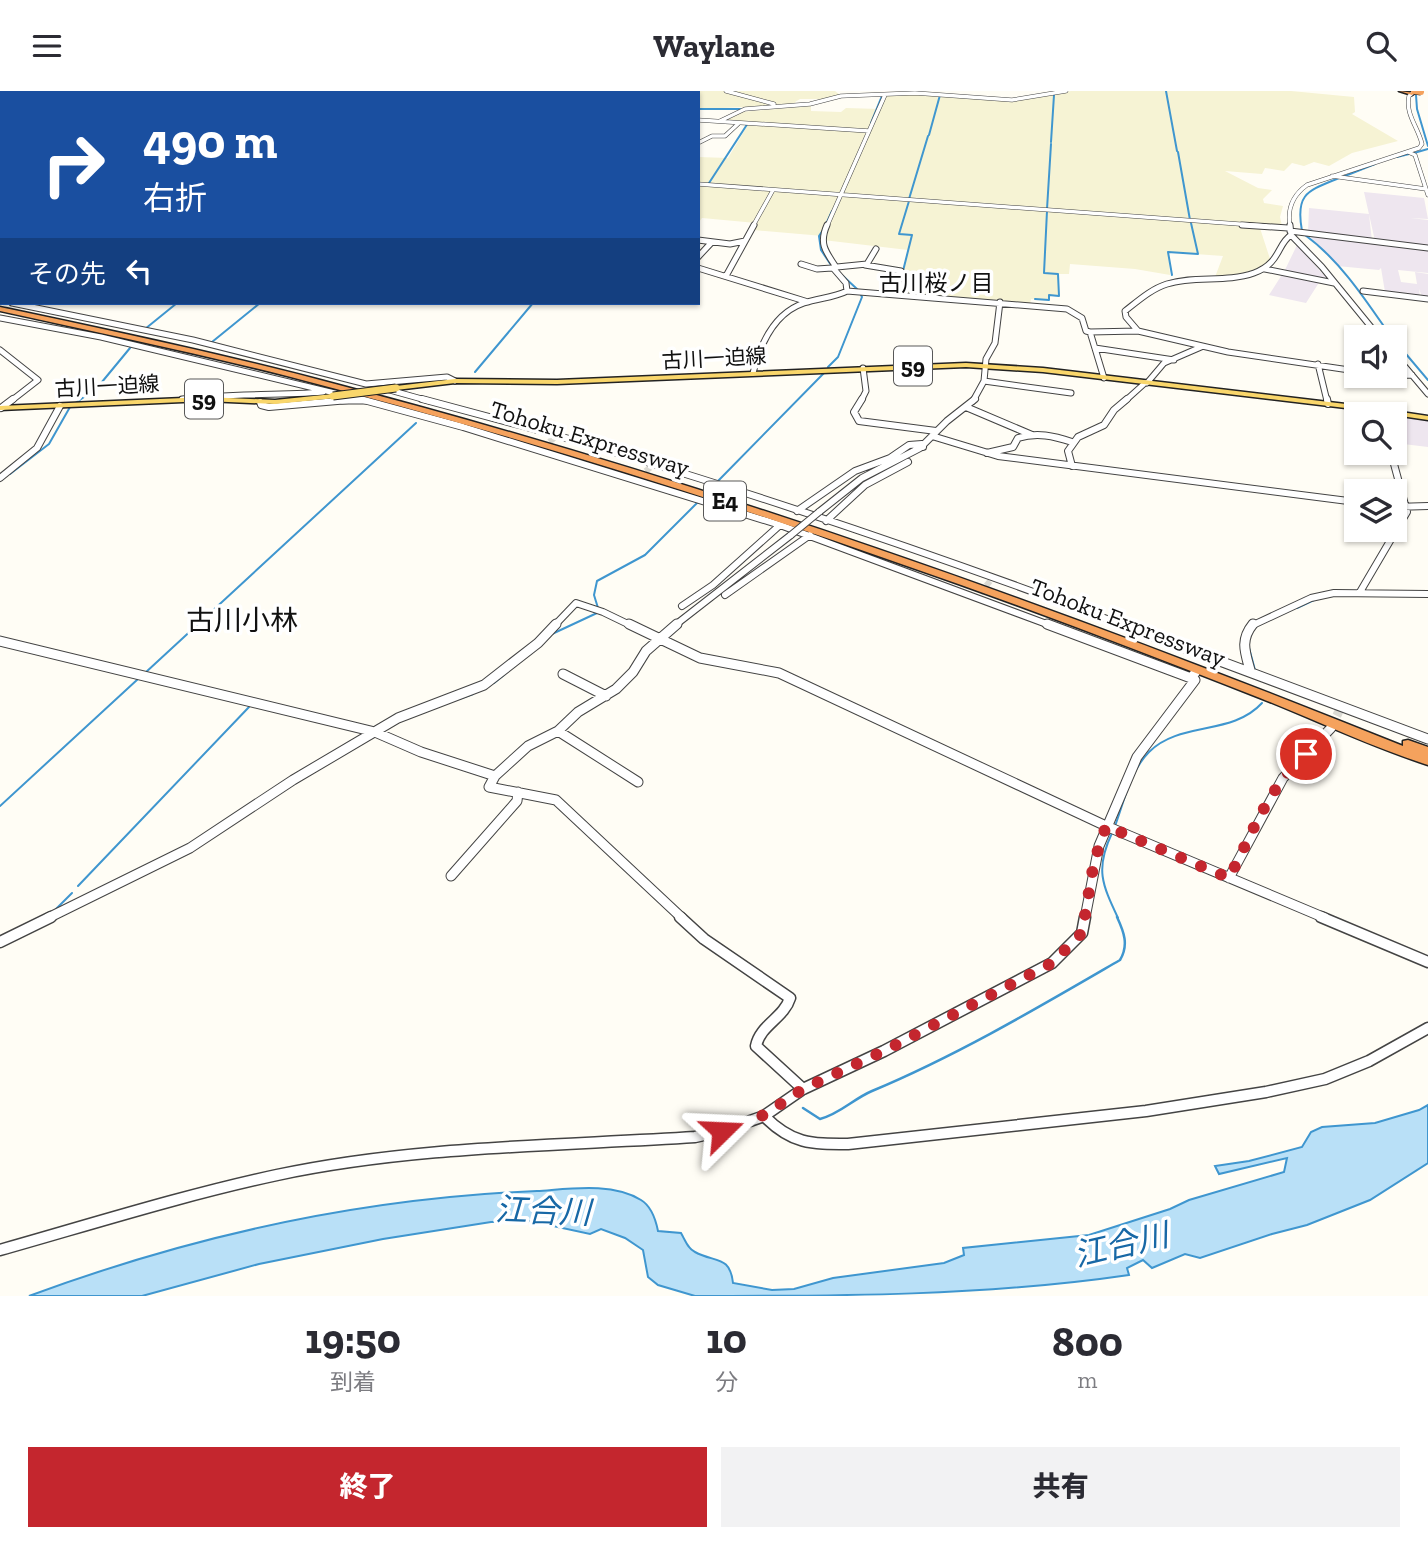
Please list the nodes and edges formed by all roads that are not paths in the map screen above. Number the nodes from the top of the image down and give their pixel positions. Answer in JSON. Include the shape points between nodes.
{"nodes":[{"id":1,"x":726,"y":91,"type":"edge"},
{"id":2,"x":945,"y":91,"type":"edge"},
{"id":3,"x":1041,"y":91,"type":"edge"},
{"id":4,"x":1066,"y":91,"type":"edge"},
{"id":5,"x":1402,"y":91,"type":"edge"},
{"id":6,"x":906,"y":92,"type":"edge"},
{"id":7,"x":1420,"y":92,"type":"edge"},
{"id":8,"x":1022,"y":94,"type":"junction"},
{"id":9,"x":885,"y":95,"type":"junction"},
{"id":10,"x":1030,"y":98,"type":"junction"},
{"id":11,"x":781,"y":106,"type":"junction"},
{"id":12,"x":700,"y":120,"type":"edge"},
{"id":13,"x":720,"y":121,"type":"junction"},
{"id":14,"x":739,"y":123,"type":"junction"},
{"id":15,"x":868,"y":131,"type":"junction"},
{"id":16,"x":700,"y":142,"type":"edge"},
{"id":17,"x":1408,"y":152,"type":"junction"},
{"id":18,"x":1334,"y":176,"type":"junction"},
{"id":19,"x":700,"y":184,"type":"edge"},
{"id":20,"x":1426,"y":189,"type":"junction"},
{"id":21,"x":773,"y":190,"type":"junction"},
{"id":22,"x":842,"y":195,"type":"junction"},
{"id":23,"x":1428,"y":195,"type":"edge"},
{"id":24,"x":1290,"y":231,"type":"junction"},
{"id":25,"x":700,"y":240,"type":"edge"},
{"id":26,"x":745,"y":241,"type":"junction"},
{"id":27,"x":712,"y":242,"type":"junction"},
{"id":28,"x":1428,"y":248,"type":"edge"},
{"id":29,"x":876,"y":249,"type":"dead end"},
{"id":30,"x":700,"y":255,"type":"edge"},
{"id":31,"x":801,"y":264,"type":"dead end"},
{"id":32,"x":865,"y":265,"type":"junction"},
{"id":33,"x":835,"y":268,"type":"junction"},
{"id":34,"x":700,"y":269,"type":"edge"},
{"id":35,"x":1265,"y":269,"type":"junction"},
{"id":36,"x":726,"y":276,"type":"junction"},
{"id":37,"x":1335,"y":283,"type":"junction"},
{"id":38,"x":847,"y":291,"type":"junction"},
{"id":39,"x":1363,"y":291,"type":"dead end"},
{"id":40,"x":895,"y":293,"type":"junction"},
{"id":41,"x":1428,"y":299,"type":"edge"},
{"id":42,"x":808,"y":302,"type":"junction"},
{"id":43,"x":1000,"y":302,"type":"junction"},
{"id":44,"x":1,"y":305,"type":"edge"},
{"id":45,"x":22,"y":305,"type":"edge"},
{"id":46,"x":0,"y":318,"type":"edge"},
{"id":47,"x":1369,"y":325,"type":"edge"},
{"id":48,"x":1138,"y":331,"type":"junction"},
{"id":49,"x":1090,"y":332,"type":"junction"},
{"id":50,"x":1201,"y":347,"type":"junction"},
{"id":51,"x":1095,"y":348,"type":"junction"},
{"id":52,"x":0,"y":350,"type":"edge"},
{"id":53,"x":1174,"y":360,"type":"junction"},
{"id":54,"x":1318,"y":364,"type":"junction"},
{"id":55,"x":985,"y":365,"type":"junction"},
{"id":56,"x":863,"y":368,"type":"junction"},
{"id":57,"x":1344,"y":369,"type":"edge"},
{"id":58,"x":1407,"y":369,"type":"edge"},
{"id":59,"x":753,"y":373,"type":"junction"},
{"id":60,"x":1407,"y":375,"type":"edge"},
{"id":61,"x":1412,"y":375,"type":"junction"},
{"id":62,"x":1104,"y":378,"type":"junction"},
{"id":63,"x":455,"y":381,"type":"junction"},
{"id":64,"x":984,"y":381,"type":"junction"},
{"id":65,"x":1146,"y":383,"type":"junction"},
{"id":66,"x":366,"y":384,"type":"junction"},
{"id":67,"x":1071,"y":393,"type":"dead end"},
{"id":68,"x":331,"y":394,"type":"junction"},
{"id":69,"x":1428,"y":394,"type":"edge"},
{"id":70,"x":360,"y":399,"type":"junction"},
{"id":71,"x":180,"y":400,"type":"junction"},
{"id":72,"x":260,"y":402,"type":"junction"},
{"id":73,"x":1328,"y":404,"type":"junction"},
{"id":74,"x":68,"y":406,"type":"junction"},
{"id":75,"x":966,"y":407,"type":"junction"},
{"id":76,"x":1344,"y":407,"type":"edge"},
{"id":77,"x":1,"y":408,"type":"edge"},
{"id":78,"x":1407,"y":416,"type":"edge"},
{"id":79,"x":1428,"y":418,"type":"edge"},
{"id":80,"x":516,"y":424,"type":"junction"},
{"id":81,"x":934,"y":434,"type":"junction"},
{"id":82,"x":1032,"y":435,"type":"junction"},
{"id":83,"x":502,"y":439,"type":"junction"},
{"id":84,"x":1072,"y":442,"type":"junction"},
{"id":85,"x":922,"y":444,"type":"junction"},
{"id":86,"x":614,"y":450,"type":"junction"},
{"id":87,"x":987,"y":453,"type":"junction"},
{"id":88,"x":577,"y":462,"type":"junction"},
{"id":89,"x":1072,"y":465,"type":"junction"},
{"id":90,"x":651,"y":467,"type":"dead end"},
{"id":91,"x":638,"y":477,"type":"dead end"},
{"id":92,"x":0,"y":478,"type":"edge"},
{"id":93,"x":698,"y":478,"type":"junction"},
{"id":94,"x":680,"y":494,"type":"junction"},
{"id":95,"x":1344,"y":500,"type":"edge"},
{"id":96,"x":1428,"y":506,"type":"edge"},
{"id":97,"x":1407,"y":507,"type":"edge"},
{"id":98,"x":797,"y":511,"type":"junction"},
{"id":99,"x":826,"y":521,"type":"junction"},
{"id":100,"x":779,"y":525,"type":"junction"},
{"id":101,"x":810,"y":535,"type":"junction"},
{"id":102,"x":1390,"y":542,"type":"edge"},
{"id":103,"x":1360,"y":592,"type":"junction"},
{"id":104,"x":1428,"y":594,"type":"edge"},
{"id":105,"x":694,"y":611,"type":"junction"},
{"id":106,"x":658,"y":639,"type":"junction"},
{"id":107,"x":0,"y":641,"type":"edge"},
{"id":108,"x":1250,"y":670,"type":"junction"},
{"id":109,"x":563,"y":674,"type":"dead end"},
{"id":110,"x":606,"y":696,"type":"junction"},
{"id":111,"x":1331,"y":728,"type":"tunnel mouth"},
{"id":112,"x":558,"y":731,"type":"junction"},
{"id":113,"x":379,"y":733,"type":"junction"},
{"id":114,"x":1428,"y":739,"type":"edge"},
{"id":115,"x":1428,"y":752,"type":"edge"},
{"id":116,"x":1428,"y":761,"type":"edge"},
{"id":117,"x":495,"y":776,"type":"junction"},
{"id":118,"x":638,"y":782,"type":"dead end"},
{"id":119,"x":518,"y":792,"type":"junction"},
{"id":120,"x":1106,"y":826,"type":"junction"},
{"id":121,"x":451,"y":876,"type":"dead end"},
{"id":122,"x":1229,"y":878,"type":"junction"},
{"id":123,"x":0,"y":943,"type":"edge"},
{"id":124,"x":1428,"y":962,"type":"edge"},
{"id":125,"x":1428,"y":1028,"type":"edge"},
{"id":126,"x":803,"y":1089,"type":"junction"},
{"id":127,"x":764,"y":1115,"type":"junction"},
{"id":128,"x":0,"y":1250,"type":"edge"}],
"edges":[{"from":1,"to":11,"type":"street"},
{"from":2,"to":8,"type":"street","via":[[989,97]]},
{"from":3,"to":8,"type":"street"},
{"from":4,"to":10,"type":"street"},
{"from":5,"to":7,"type":"highway"},
{"from":6,"to":9,"type":"street"},
{"from":6,"to":10,"type":"street"},
{"from":7,"to":17,"type":"street","via":[[1408,98],[1407,108],[1422,144]]},
{"from":8,"to":10,"type":"street"},
{"from":9,"to":11,"type":"street","via":[[841,96]]},
{"from":9,"to":15,"type":"street"},
{"from":11,"to":13,"type":"street","via":[[744,109]]},
{"from":12,"to":13,"type":"street"},
{"from":13,"to":14,"type":"street"},
{"from":14,"to":15,"type":"street"},
{"from":14,"to":16,"type":"street","via":[[725,136]]},
{"from":15,"to":22,"type":"street"},
{"from":17,"to":18,"type":"street"},
{"from":17,"to":20,"type":"street","via":[[1415,155]]},
{"from":18,"to":20,"type":"street"},
{"from":18,"to":24,"type":"street","via":[[1297,192],[1288,214]]},
{"from":19,"to":21,"type":"street"},
{"from":20,"to":23,"type":"street"},
{"from":21,"to":22,"type":"street"},
{"from":21,"to":26,"type":"street"},
{"from":22,"to":24,"type":"street"},
{"from":22,"to":33,"type":"street","via":[[821,240]]},
{"from":24,"to":28,"type":"street"},
{"from":24,"to":35,"type":"street","via":[[1275,261]]},
{"from":24,"to":37,"type":"street"},
{"from":25,"to":27,"type":"street"},
{"from":26,"to":27,"type":"street"},
{"from":26,"to":36,"type":"street"},
{"from":27,"to":30,"type":"street"},
{"from":29,"to":32,"type":"street","via":[[874,259]]},
{"from":31,"to":33,"type":"street"},
{"from":32,"to":33,"type":"street"},
{"from":32,"to":40,"type":"street","via":[[901,271]]},
{"from":33,"to":38,"type":"street"},
{"from":34,"to":36,"type":"street"},
{"from":35,"to":37,"type":"street"},
{"from":35,"to":48,"type":"street","via":[[1244,277],[1181,281],[1151,291],[1125,311]]},
{"from":36,"to":42,"type":"street"},
{"from":37,"to":47,"type":"street"},
{"from":38,"to":40,"type":"street"},
{"from":38,"to":42,"type":"street"},
{"from":39,"to":41,"type":"street"},
{"from":40,"to":43,"type":"street"},
{"from":42,"to":59,"type":"street","via":[[771,326]]},
{"from":43,"to":49,"type":"street","via":[[1067,309],[1082,318]]},
{"from":43,"to":55,"type":"street","via":[[995,343]]},
{"from":44,"to":115,"type":"highway","name":"Tohoku Expressway","number":"E4","via":[[386,394],[700,486],[1050,606]]},
{"from":44,"to":116,"type":"highway","name":"Tohoku Expressway","number":"E4","via":[[380,398],[695,491],[1128,643]]},
{"from":45,"to":66,"type":"street","via":[[193,340]]},
{"from":46,"to":68,"type":"street","via":[[101,337]]},
{"from":48,"to":49,"type":"street"},
{"from":48,"to":50,"type":"street"},
{"from":49,"to":51,"type":"street"},
{"from":50,"to":53,"type":"street"},
{"from":50,"to":54,"type":"street"},
{"from":51,"to":53,"type":"street"},
{"from":51,"to":62,"type":"street"},
{"from":52,"to":77,"type":"street","via":[[38,380]]},
{"from":53,"to":65,"type":"street","via":[[1164,363]]},
{"from":54,"to":57,"type":"street"},
{"from":54,"to":73,"type":"street"},
{"from":55,"to":56,"type":"main road","name":"古川一迫線","number":"59"},
{"from":55,"to":62,"type":"main road","name":"古川一迫線","number":"59"},
{"from":55,"to":64,"type":"street"},
{"from":56,"to":59,"type":"main road","name":"古川一迫線","number":"59"},
{"from":56,"to":81,"type":"street","via":[[866,391],[854,412],[859,421]]},
{"from":58,"to":61,"type":"street"},
{"from":59,"to":63,"type":"main road","name":"古川一迫線","number":"59","via":[[525,383]]},
{"from":60,"to":61,"type":"street"},
{"from":61,"to":69,"type":"street"},
{"from":62,"to":65,"type":"main road","name":"古川一迫線","number":"59"},
{"from":63,"to":66,"type":"street","via":[[447,377]]},
{"from":63,"to":68,"type":"main road","name":"古川一迫線","number":"59","bridge":true},
{"from":64,"to":67,"type":"street"},
{"from":64,"to":75,"type":"street"},
{"from":65,"to":73,"type":"main road","name":"古川一迫線","number":"59"},
{"from":65,"to":84,"type":"street","via":[[1114,410],[1104,425]]},
{"from":66,"to":80,"type":"street"},
{"from":68,"to":70,"type":"street"},
{"from":68,"to":71,"type":"street","via":[[212,395]]},
{"from":68,"to":72,"type":"main road","name":"古川一迫線","number":"59"},
{"from":70,"to":72,"type":"street","via":[[269,407]]},
{"from":70,"to":83,"type":"street"},
{"from":71,"to":72,"type":"main road","name":"古川一迫線","number":"59"},
{"from":71,"to":74,"type":"main road","name":"古川一迫線","number":"59"},
{"from":73,"to":76,"type":"main road","name":"古川一迫線","number":"59"},
{"from":74,"to":77,"type":"main road","name":"古川一迫線","number":"59"},
{"from":74,"to":92,"type":"street","via":[[29,458]]},
{"from":75,"to":81,"type":"street"},
{"from":75,"to":82,"type":"street"},
{"from":78,"to":79,"type":"main road","name":"古川一迫線","number":"59"},
{"from":80,"to":86,"type":"street"},
{"from":80,"to":86,"type":"street"},
{"from":81,"to":85,"type":"street"},
{"from":81,"to":87,"type":"street"},
{"from":82,"to":84,"type":"street","via":[[1044,433]]},
{"from":82,"to":87,"type":"street","via":[[1018,438],[1013,447]]},
{"from":83,"to":88,"type":"street"},
{"from":83,"to":88,"type":"street"},
{"from":84,"to":89,"type":"street","via":[[1068,451]]},
{"from":85,"to":98,"type":"street","via":[[909,445],[855,471]]},
{"from":85,"to":99,"type":"street","via":[[922,453],[865,485]]},
{"from":85,"to":105,"type":"street","bridge":true,"via":[[910,455],[862,478]]},
{"from":86,"to":93,"type":"street"},
{"from":87,"to":89,"type":"street"},
{"from":88,"to":94,"type":"street"},
{"from":89,"to":95,"type":"street"},
{"from":90,"to":93,"type":"street"},
{"from":91,"to":94,"type":"street"},
{"from":93,"to":98,"type":"street"},
{"from":94,"to":100,"type":"street"},
{"from":96,"to":97,"type":"street"},
{"from":98,"to":99,"type":"street"},
{"from":99,"to":108,"type":"street"},
{"from":100,"to":101,"type":"street"},
{"from":100,"to":105,"type":"street","via":[[713,585],[682,606]]},
{"from":101,"to":105,"type":"street","via":[[702,610]]},
{"from":101,"to":120,"type":"street","via":[[1193,676],[1195,680],[1137,757]]},
{"from":102,"to":103,"type":"street"},
{"from":103,"to":104,"type":"street"},
{"from":103,"to":108,"type":"street","via":[[1311,598],[1254,624],[1244,641]]},
{"from":105,"to":106,"type":"street"},
{"from":106,"to":110,"type":"street","via":[[634,672]]},
{"from":106,"to":113,"type":"street","via":[[576,603],[538,643],[484,685],[420,708]]},
{"from":106,"to":120,"type":"street","via":[[700,658],[779,673]]},
{"from":107,"to":113,"type":"street"},
{"from":108,"to":114,"type":"street"},
{"from":109,"to":110,"type":"street"},
{"from":110,"to":112,"type":"street"},
{"from":111,"to":122,"type":"street","via":[[1283,778]]},
{"from":112,"to":117,"type":"street","via":[[528,746]]},
{"from":112,"to":118,"type":"street"},
{"from":113,"to":117,"type":"street"},
{"from":113,"to":123,"type":"street","via":[[284,786],[190,848]]},
{"from":117,"to":119,"type":"street","via":[[489,787]]},
{"from":119,"to":121,"type":"street","via":[[517,801]]},
{"from":119,"to":126,"type":"street","via":[[556,800],[704,939],[787,994],[788,1006],[758,1036],[756,1046]]},
{"from":120,"to":122,"type":"street"},
{"from":120,"to":126,"type":"street","via":[[1094,862],[1082,933],[1067,950],[1052,963]]},
{"from":122,"to":124,"type":"street"},
{"from":125,"to":127,"type":"street","via":[[1325,1079],[1146,1111],[848,1144],[791,1140]]},
{"from":126,"to":127,"type":"street"},
{"from":127,"to":128,"type":"street","via":[[695,1137],[421,1155],[278,1175]]}]}
